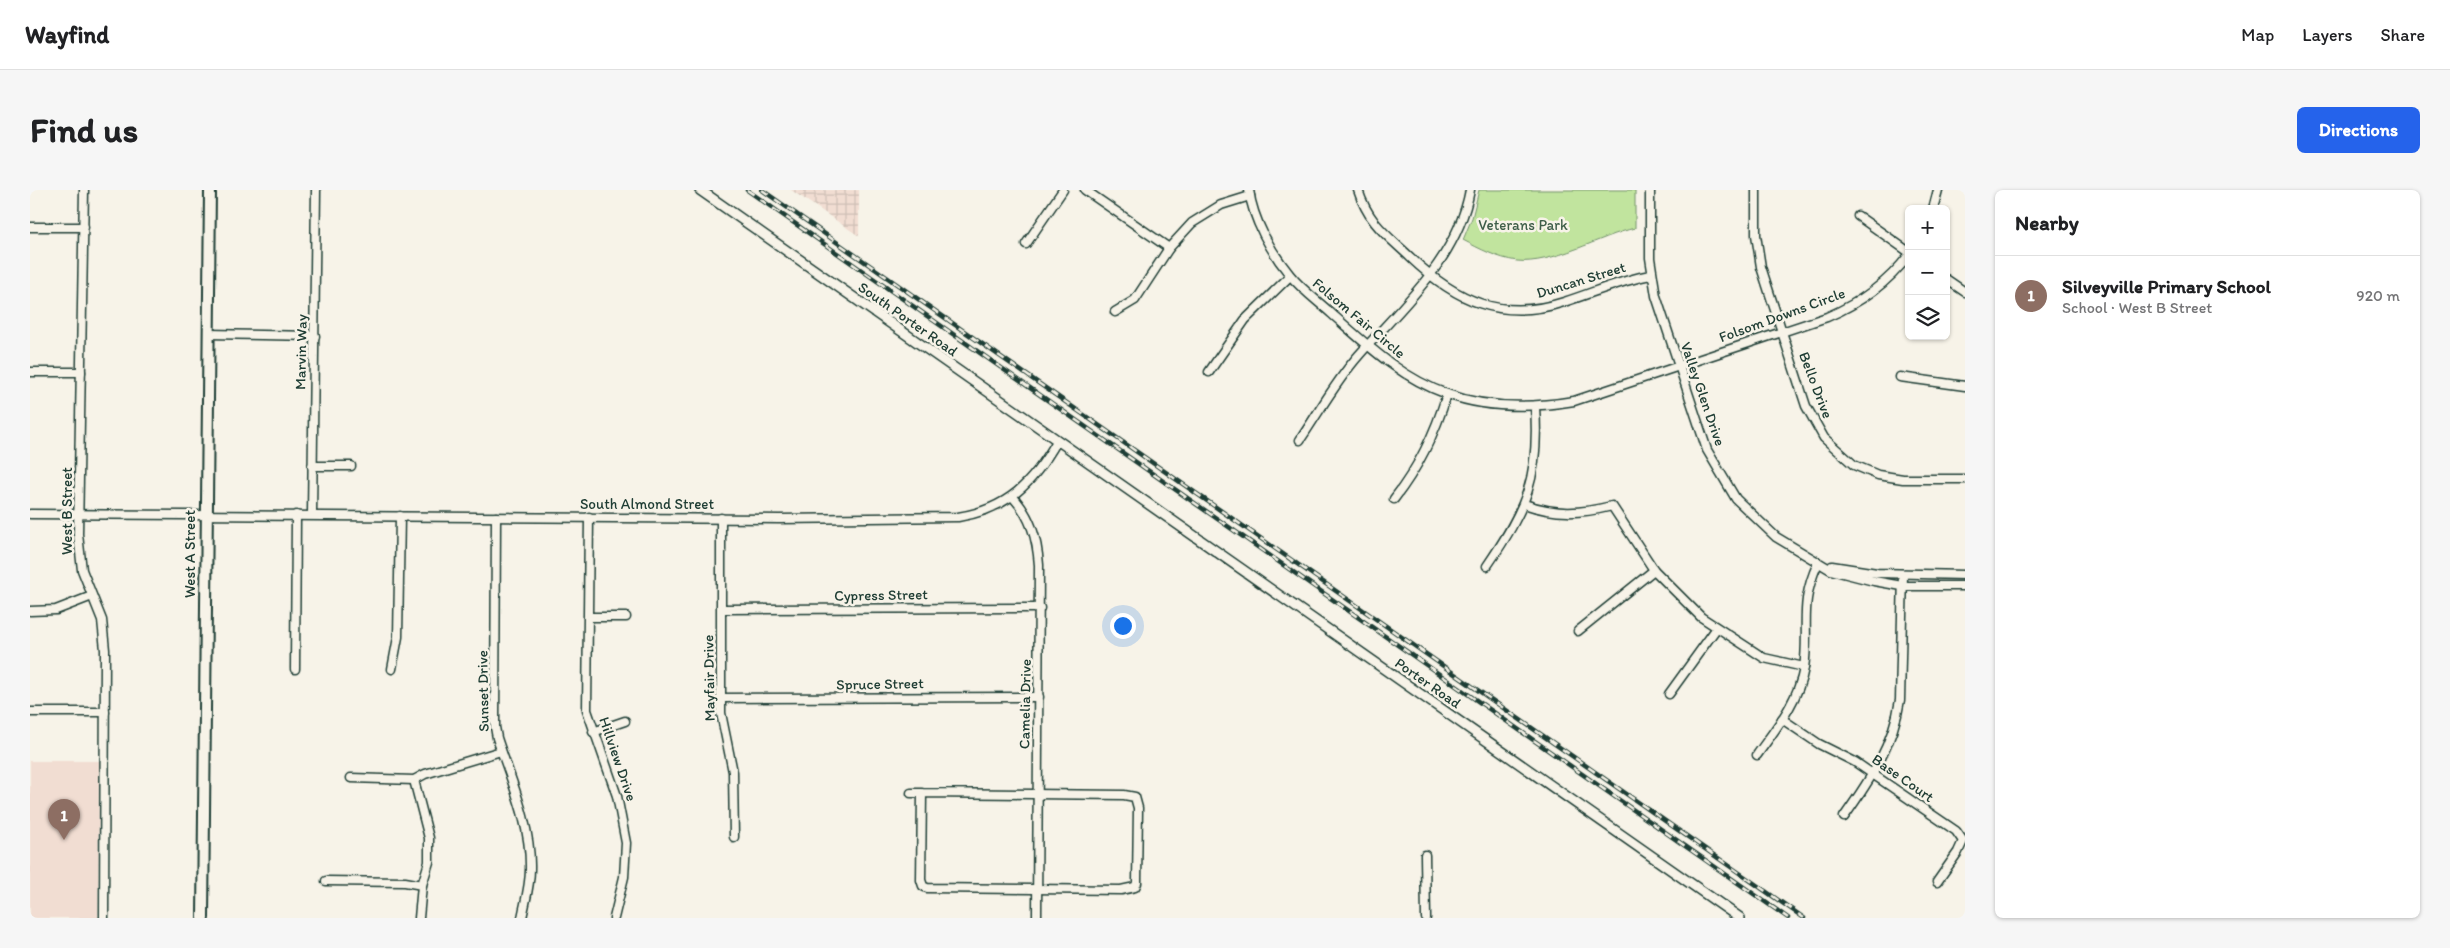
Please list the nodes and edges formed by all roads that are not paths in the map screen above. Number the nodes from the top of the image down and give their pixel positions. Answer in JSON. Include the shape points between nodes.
{"nodes":[{"id":1,"x":84,"y":190,"type":"edge"},
{"id":2,"x":210,"y":190,"type":"edge"},
{"id":3,"x":316,"y":190,"type":"edge"},
{"id":4,"x":700,"y":190,"type":"edge"},
{"id":5,"x":1063,"y":190,"type":"edge"},
{"id":6,"x":1085,"y":190,"type":"edge"},
{"id":7,"x":1358,"y":190,"type":"edge"},
{"id":8,"x":1470,"y":190,"type":"edge"},
{"id":9,"x":1650,"y":190,"type":"edge"},
{"id":10,"x":1756,"y":190,"type":"edge"},
{"id":11,"x":1938,"y":190,"type":"edge"},
{"id":12,"x":1249,"y":193,"type":"edge"},
{"id":13,"x":1934,"y":205,"type":"edge"},
{"id":14,"x":1858,"y":216,"type":"dead end"},
{"id":15,"x":30,"y":227,"type":"edge"},
{"id":16,"x":84,"y":227,"type":"junction"},
{"id":17,"x":1026,"y":244,"type":"dead end"},
{"id":18,"x":1170,"y":248,"type":"junction"},
{"id":19,"x":1905,"y":251,"type":"edge"},
{"id":20,"x":1905,"y":259,"type":"edge"},
{"id":21,"x":1651,"y":275,"type":"junction"},
{"id":22,"x":1290,"y":276,"type":"junction"},
{"id":23,"x":1431,"y":277,"type":"junction"},
{"id":24,"x":1950,"y":282,"type":"edge"},
{"id":25,"x":1965,"y":292,"type":"edge"},
{"id":26,"x":1115,"y":312,"type":"dead end"},
{"id":27,"x":1782,"y":332,"type":"junction"},
{"id":28,"x":208,"y":334,"type":"junction"},
{"id":29,"x":315,"y":336,"type":"junction"},
{"id":30,"x":1368,"y":346,"type":"junction"},
{"id":31,"x":1678,"y":366,"type":"junction"},
{"id":32,"x":30,"y":372,"type":"edge"},
{"id":33,"x":81,"y":372,"type":"junction"},
{"id":34,"x":1209,"y":372,"type":"dead end"},
{"id":35,"x":1900,"y":377,"type":"dead end"},
{"id":36,"x":1965,"y":386,"type":"edge"},
{"id":37,"x":1447,"y":394,"type":"junction"},
{"id":38,"x":1535,"y":407,"type":"junction"},
{"id":39,"x":1300,"y":440,"type":"dead end"},
{"id":40,"x":1057,"y":441,"type":"junction"},
{"id":41,"x":312,"y":466,"type":"junction"},
{"id":42,"x":351,"y":466,"type":"dead end"},
{"id":43,"x":1101,"y":470,"type":"joint"},
{"id":44,"x":1965,"y":479,"type":"edge"},
{"id":45,"x":1013,"y":496,"type":"junction"},
{"id":46,"x":1394,"y":499,"type":"dead end"},
{"id":47,"x":1524,"y":504,"type":"junction"},
{"id":48,"x":30,"y":514,"type":"edge"},
{"id":49,"x":79,"y":514,"type":"junction"},
{"id":50,"x":205,"y":515,"type":"junction"},
{"id":51,"x":296,"y":515,"type":"junction"},
{"id":52,"x":312,"y":515,"type":"junction"},
{"id":53,"x":400,"y":516,"type":"junction"},
{"id":54,"x":496,"y":517,"type":"junction"},
{"id":55,"x":589,"y":517,"type":"junction"},
{"id":56,"x":721,"y":518,"type":"junction"},
{"id":57,"x":1818,"y":563,"type":"junction"},
{"id":58,"x":1487,"y":566,"type":"dead end"},
{"id":59,"x":1654,"y":570,"type":"junction"},
{"id":60,"x":1903,"y":574,"type":"junction"},
{"id":61,"x":1965,"y":575,"type":"edge"},
{"id":62,"x":1902,"y":586,"type":"junction"},
{"id":63,"x":1965,"y":586,"type":"edge"},
{"id":64,"x":92,"y":596,"type":"junction"},
{"id":65,"x":1040,"y":608,"type":"junction"},
{"id":66,"x":722,"y":609,"type":"junction"},
{"id":67,"x":30,"y":611,"type":"edge"},
{"id":68,"x":588,"y":617,"type":"junction"},
{"id":69,"x":626,"y":617,"type":"dead end"},
{"id":70,"x":1716,"y":629,"type":"junction"},
{"id":71,"x":1578,"y":631,"type":"dead end"},
{"id":72,"x":1804,"y":667,"type":"junction"},
{"id":73,"x":295,"y":669,"type":"dead end"},
{"id":74,"x":392,"y":669,"type":"dead end"},
{"id":75,"x":1669,"y":694,"type":"dead end"},
{"id":76,"x":1039,"y":697,"type":"junction"},
{"id":77,"x":721,"y":698,"type":"junction"},
{"id":78,"x":30,"y":712,"type":"edge"},
{"id":79,"x":105,"y":712,"type":"junction"},
{"id":80,"x":1782,"y":719,"type":"junction"},
{"id":81,"x":625,"y":721,"type":"dead end"},
{"id":82,"x":593,"y":732,"type":"junction"},
{"id":83,"x":501,"y":751,"type":"junction"},
{"id":84,"x":1757,"y":755,"type":"dead end"},
{"id":85,"x":1874,"y":775,"type":"junction"},
{"id":86,"x":351,"y":778,"type":"dead end"},
{"id":87,"x":414,"y":780,"type":"junction"},
{"id":88,"x":911,"y":793,"type":"dead end"},
{"id":89,"x":922,"y":793,"type":"junction"},
{"id":90,"x":1038,"y":794,"type":"junction"},
{"id":91,"x":1844,"y":817,"type":"dead end"},
{"id":92,"x":734,"y":837,"type":"dead end"},
{"id":93,"x":1425,"y":855,"type":"dead end"},
{"id":94,"x":326,"y":881,"type":"dead end"},
{"id":95,"x":1937,"y":882,"type":"dead end"},
{"id":96,"x":422,"y":885,"type":"junction"},
{"id":97,"x":1037,"y":890,"type":"junction"},
{"id":98,"x":104,"y":918,"type":"edge"},
{"id":99,"x":203,"y":918,"type":"edge"},
{"id":100,"x":419,"y":918,"type":"edge"},
{"id":101,"x":522,"y":918,"type":"edge"},
{"id":102,"x":614,"y":918,"type":"edge"},
{"id":103,"x":1036,"y":918,"type":"edge"},
{"id":104,"x":1426,"y":918,"type":"edge"},
{"id":105,"x":1740,"y":918,"type":"edge"}],
"edges":[{"from":1,"to":16,"type":"street","name":"West B Street"},
{"from":2,"to":28,"type":"main road","name":"West A Street"},
{"from":3,"to":29,"type":"street","name":"Marvin Way"},
{"from":4,"to":40,"type":"street","name":"South Porter Road"},
{"from":5,"to":17,"type":"street"},
{"from":6,"to":18,"type":"street"},
{"from":7,"to":23,"type":"street","name":"Duncan Street","via":[[1374,222],[1389,240]]},
{"from":8,"to":23,"type":"street","via":[[1454,238]]},
{"from":9,"to":21,"type":"street","name":"Valley Glen Drive"},
{"from":10,"to":27,"type":"street","name":"Bello Drive","via":[[1758,252]]},
{"from":11,"to":13,"type":"street"},
{"from":12,"to":18,"type":"street","via":[[1192,223]]},
{"from":12,"to":22,"type":"street","name":"Folsom Fair Circle","via":[[1266,237]]},
{"from":14,"to":19,"type":"street"},
{"from":15,"to":16,"type":"street"},
{"from":16,"to":33,"type":"street","name":"West B Street"},
{"from":18,"to":26,"type":"street","via":[[1135,300]]},
{"from":20,"to":27,"type":"street","name":"Folsom Downs Circle","via":[[1887,280],[1864,298]]},
{"from":21,"to":23,"type":"street","name":"Duncan Street","via":[[1548,306],[1515,310],[1484,306]]},
{"from":21,"to":31,"type":"street","name":"Valley Glen Drive"},
{"from":22,"to":30,"type":"street","name":"Folsom Fair Circle"},
{"from":22,"to":34,"type":"street","via":[[1245,320]]},
{"from":23,"to":30,"type":"street"},
{"from":24,"to":25,"type":"street"},
{"from":27,"to":31,"type":"street","name":"Folsom Downs Circle"},
{"from":27,"to":44,"type":"street","name":"Bello Drive","via":[[1806,406],[1824,438],[1843,458],[1866,471],[1890,478]]},
{"from":28,"to":29,"type":"street"},
{"from":28,"to":50,"type":"main road","name":"West A Street"},
{"from":29,"to":41,"type":"street","name":"Marvin Way"},
{"from":30,"to":37,"type":"street","name":"Folsom Fair Circle","via":[[1402,372]]},
{"from":30,"to":39,"type":"street","via":[[1347,370]]},
{"from":31,"to":38,"type":"street","name":"Folsom Fair Circle","via":[[1574,401]]},
{"from":31,"to":57,"type":"street","name":"Valley Glen Drive","via":[[1707,450],[1726,485],[1762,526]]},
{"from":32,"to":33,"type":"street"},
{"from":33,"to":49,"type":"street","name":"West B Street"},
{"from":35,"to":36,"type":"street"},
{"from":37,"to":38,"type":"street","name":"Folsom Fair Circle","via":[[1491,404]]},
{"from":37,"to":46,"type":"street","via":[[1421,462]]},
{"from":38,"to":47,"type":"street","via":[[1536,457]]},
{"from":40,"to":43,"type":"street","name":"South Porter Road"},
{"from":40,"to":45,"type":"street","name":"South Almond Street","via":[[1029,481]]},
{"from":41,"to":42,"type":"street"},
{"from":41,"to":52,"type":"street","name":"Marvin Way"},
{"from":43,"to":105,"type":"street","name":"Porter Road"},
{"from":45,"to":56,"type":"street","name":"South Almond Street","via":[[986,510],[958,517]]},
{"from":45,"to":65,"type":"street","name":"Camelia Drive","via":[[1027,515],[1036,539]]},
{"from":47,"to":58,"type":"street"},
{"from":47,"to":59,"type":"street","via":[[1570,514],[1612,506]]},
{"from":48,"to":49,"type":"street","name":"South Almond Street"},
{"from":49,"to":50,"type":"street","name":"South Almond Street"},
{"from":49,"to":64,"type":"street","name":"West B Street","via":[[81,561]]},
{"from":50,"to":51,"type":"street","name":"South Almond Street"},
{"from":50,"to":99,"type":"main road","name":"West A Street"},
{"from":51,"to":52,"type":"street","name":"South Almond Street"},
{"from":51,"to":73,"type":"street"},
{"from":52,"to":53,"type":"street","name":"South Almond Street"},
{"from":53,"to":54,"type":"street","name":"South Almond Street"},
{"from":53,"to":74,"type":"street","via":[[398,637]]},
{"from":54,"to":55,"type":"street","name":"South Almond Street"},
{"from":54,"to":83,"type":"street","name":"Sunset Drive","via":[[495,712]]},
{"from":55,"to":56,"type":"street","name":"South Almond Street"},
{"from":55,"to":68,"type":"street","name":"Hillview Drive"},
{"from":56,"to":66,"type":"street","name":"Mayfair Drive"},
{"from":57,"to":60,"type":"street","name":"Valley Glen Drive","via":[[1851,570]]},
{"from":57,"to":62,"type":"street","name":"Valley Glen Drive","via":[[1847,575]]},
{"from":57,"to":72,"type":"street","via":[[1810,579],[1805,602]]},
{"from":59,"to":70,"type":"street"},
{"from":59,"to":71,"type":"street"},
{"from":60,"to":61,"type":"street","name":"Valley Glen Drive"},
{"from":60,"to":62,"type":"street"},
{"from":62,"to":63,"type":"street","name":"Valley Glen Drive"},
{"from":62,"to":85,"type":"street","via":[[1898,717]]},
{"from":64,"to":67,"type":"street","via":[[56,610]]},
{"from":64,"to":79,"type":"street","name":"West B Street","via":[[102,620]]},
{"from":65,"to":66,"type":"street","name":"Cypress Street"},
{"from":65,"to":76,"type":"street","name":"Camelia Drive"},
{"from":66,"to":77,"type":"street","name":"Mayfair Drive"},
{"from":68,"to":69,"type":"street"},
{"from":68,"to":82,"type":"street","name":"Hillview Drive","via":[[587,710]]},
{"from":70,"to":72,"type":"street","via":[[1764,658]]},
{"from":70,"to":75,"type":"street"},
{"from":72,"to":80,"type":"street","via":[[1800,684]]},
{"from":76,"to":77,"type":"street","name":"Spruce Street"},
{"from":76,"to":90,"type":"street","name":"Camelia Drive"},
{"from":77,"to":92,"type":"street","name":"Mayfair Drive","via":[[722,726],[734,772]]},
{"from":78,"to":79,"type":"street"},
{"from":79,"to":98,"type":"street","name":"West B Street"},
{"from":80,"to":84,"type":"street"},
{"from":80,"to":85,"type":"street","name":"Base Court"},
{"from":81,"to":82,"type":"street"},
{"from":82,"to":102,"type":"street","name":"Hillview Drive","via":[[617,796],[626,843],[624,877]]},
{"from":83,"to":87,"type":"street"},
{"from":83,"to":101,"type":"street","name":"Sunset Drive","via":[[520,804],[529,842],[530,880]]},
{"from":85,"to":91,"type":"street"},
{"from":85,"to":95,"type":"street","name":"Base Court","via":[[1956,832],[1963,841]]},
{"from":86,"to":87,"type":"street"},
{"from":87,"to":96,"type":"street","via":[[429,838],[429,862]]},
{"from":88,"to":89,"type":"street"},
{"from":89,"to":90,"type":"street"},
{"from":89,"to":97,"type":"street","via":[[923,886]]},
{"from":90,"to":97,"type":"street","name":"Camelia Drive"},
{"from":90,"to":97,"type":"street","via":[[1135,797],[1138,808],[1138,876],[1135,887],[1121,890]]},
{"from":93,"to":104,"type":"street"},
{"from":94,"to":96,"type":"street"},
{"from":96,"to":100,"type":"street"},
{"from":97,"to":103,"type":"street","name":"Camelia Drive"}]}
